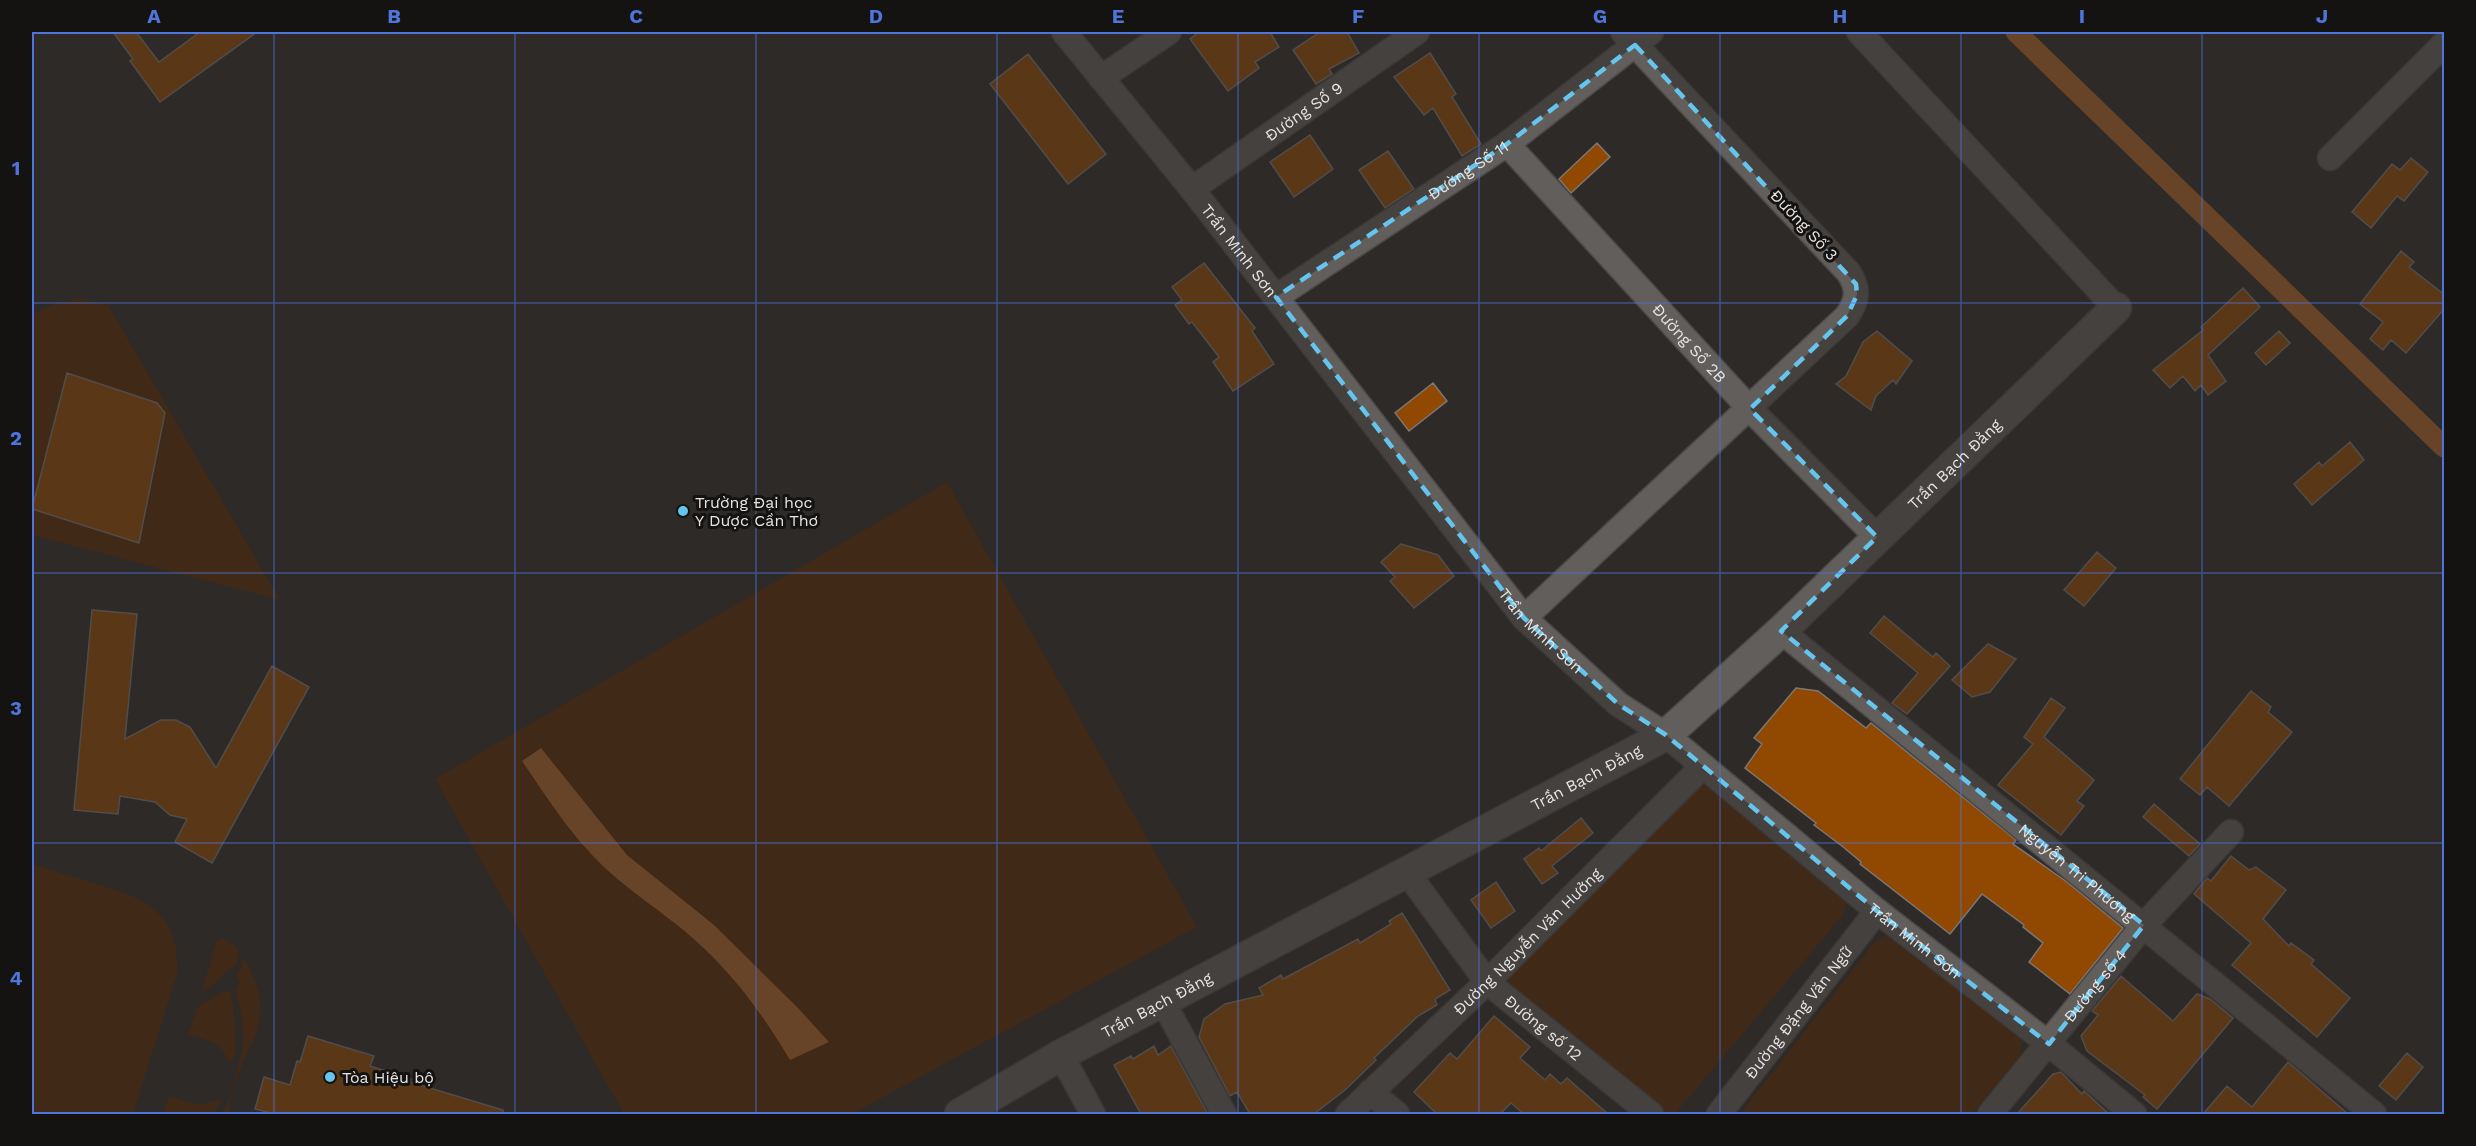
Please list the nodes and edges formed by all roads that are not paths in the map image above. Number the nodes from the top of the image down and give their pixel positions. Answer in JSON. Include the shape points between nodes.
{"nodes":[{"id":1,"x":1064,"y":32,"type":"edge"},
{"id":2,"x":1168,"y":32,"type":"edge"},
{"id":3,"x":1417,"y":32,"type":"edge"},
{"id":4,"x":1858,"y":32,"type":"edge"},
{"id":5,"x":1636,"y":36,"type":"edge"},
{"id":6,"x":2445,"y":44,"type":"edge"},
{"id":7,"x":1101,"y":78,"type":"junction"},
{"id":8,"x":1507,"y":144,"type":"junction"},
{"id":9,"x":2330,"y":158,"type":"dead end"},
{"id":10,"x":1192,"y":189,"type":"junction"},
{"id":11,"x":1276,"y":297,"type":"junction"},
{"id":12,"x":2116,"y":308,"type":"joint"},
{"id":13,"x":1750,"y":409,"type":"junction"},
{"id":14,"x":1877,"y":537,"type":"junction"},
{"id":15,"x":1524,"y":618,"type":"junction"},
{"id":16,"x":1781,"y":630,"type":"junction"},
{"id":17,"x":1666,"y":735,"type":"junction"},
{"id":18,"x":1703,"y":766,"type":"junction"},
{"id":19,"x":2231,"y":832,"type":"dead end"},
{"id":20,"x":1406,"y":871,"type":"junction"},
{"id":21,"x":1877,"y":911,"type":"junction"},
{"id":22,"x":2144,"y":925,"type":"junction"},
{"id":23,"x":1487,"y":982,"type":"junction"},
{"id":24,"x":1163,"y":1002,"type":"junction"},
{"id":25,"x":2049,"y":1044,"type":"junction"},
{"id":26,"x":1061,"y":1055,"type":"junction"},
{"id":27,"x":1370,"y":1092,"type":"junction"},
{"id":28,"x":960,"y":1114,"type":"edge"},
{"id":29,"x":1093,"y":1114,"type":"edge"},
{"id":30,"x":1224,"y":1114,"type":"edge"},
{"id":31,"x":1348,"y":1114,"type":"edge"},
{"id":32,"x":1397,"y":1114,"type":"edge"},
{"id":33,"x":1651,"y":1114,"type":"edge"},
{"id":34,"x":1719,"y":1114,"type":"edge"},
{"id":35,"x":1990,"y":1114,"type":"edge"},
{"id":36,"x":2134,"y":1114,"type":"edge"},
{"id":37,"x":2374,"y":1114,"type":"edge"}],
"edges":[{"from":1,"to":7,"type":"street","name":"Trần Minh Sơn"},
{"from":2,"to":7,"type":"street"},
{"from":3,"to":10,"type":"street","name":"Đường Số 9"},
{"from":4,"to":12,"type":"street"},
{"from":5,"to":8,"type":"street","name":"Đường Số 11"},
{"from":5,"to":13,"type":"street","name":"Đường Số 3","via":[[1856,284],[1854,306],[1847,316]]},
{"from":6,"to":9,"type":"street"},
{"from":7,"to":10,"type":"street","name":"Trần Minh Sơn"},
{"from":8,"to":11,"type":"street","name":"Đường Số 11"},
{"from":8,"to":13,"type":"street","name":"Đường Số 2B"},
{"from":10,"to":11,"type":"street","name":"Trần Minh Sơn"},
{"from":11,"to":15,"type":"street","name":"Trần Minh Sơn"},
{"from":12,"to":14,"type":"street","name":"Trần Bạch Đằng"},
{"from":13,"to":14,"type":"street","name":"Đường Số 2B"},
{"from":13,"to":15,"type":"street"},
{"from":14,"to":16,"type":"street","name":"Trần Bạch Đằng"},
{"from":15,"to":17,"type":"street","name":"Trần Minh Sơn","via":[[1618,704]]},
{"from":16,"to":17,"type":"street","name":"Trần Bạch Đằng"},
{"from":16,"to":22,"type":"street","name":"Nguyễn Tri Phương"},
{"from":17,"to":18,"type":"street","name":"Trần Minh Sơn"},
{"from":17,"to":20,"type":"street","name":"Trần Bạch Đằng"},
{"from":18,"to":21,"type":"street","name":"Trần Minh Sơn"},
{"from":18,"to":23,"type":"street","name":"Đường Nguyễn Văn Hưởng"},
{"from":19,"to":22,"type":"street","name":"Đường số 4"},
{"from":20,"to":23,"type":"street","name":"Đường số 12"},
{"from":20,"to":24,"type":"street","name":"Trần Bạch Đằng"},
{"from":21,"to":25,"type":"street","name":"Trần Minh Sơn"},
{"from":21,"to":34,"type":"street","name":"Đường Đặng Văn Ngữ"},
{"from":22,"to":25,"type":"street","name":"Đường số 4"},
{"from":22,"to":37,"type":"street","name":"Nguyễn Tri Phương"},
{"from":23,"to":27,"type":"street","name":"Đường Nguyễn Văn Hưởng"},
{"from":23,"to":33,"type":"street","name":"Đường số 12"},
{"from":24,"to":26,"type":"street","name":"Trần Bạch Đằng"},
{"from":24,"to":30,"type":"street"},
{"from":25,"to":35,"type":"street","name":"Đường số 4"},
{"from":25,"to":36,"type":"street","name":"Trần Minh Sơn"},
{"from":26,"to":28,"type":"street","name":"Trần Bạch Đằng"},
{"from":26,"to":29,"type":"street"},
{"from":27,"to":31,"type":"street","name":"Đường Nguyễn Văn Hưởng"},
{"from":27,"to":32,"type":"street"}]}
